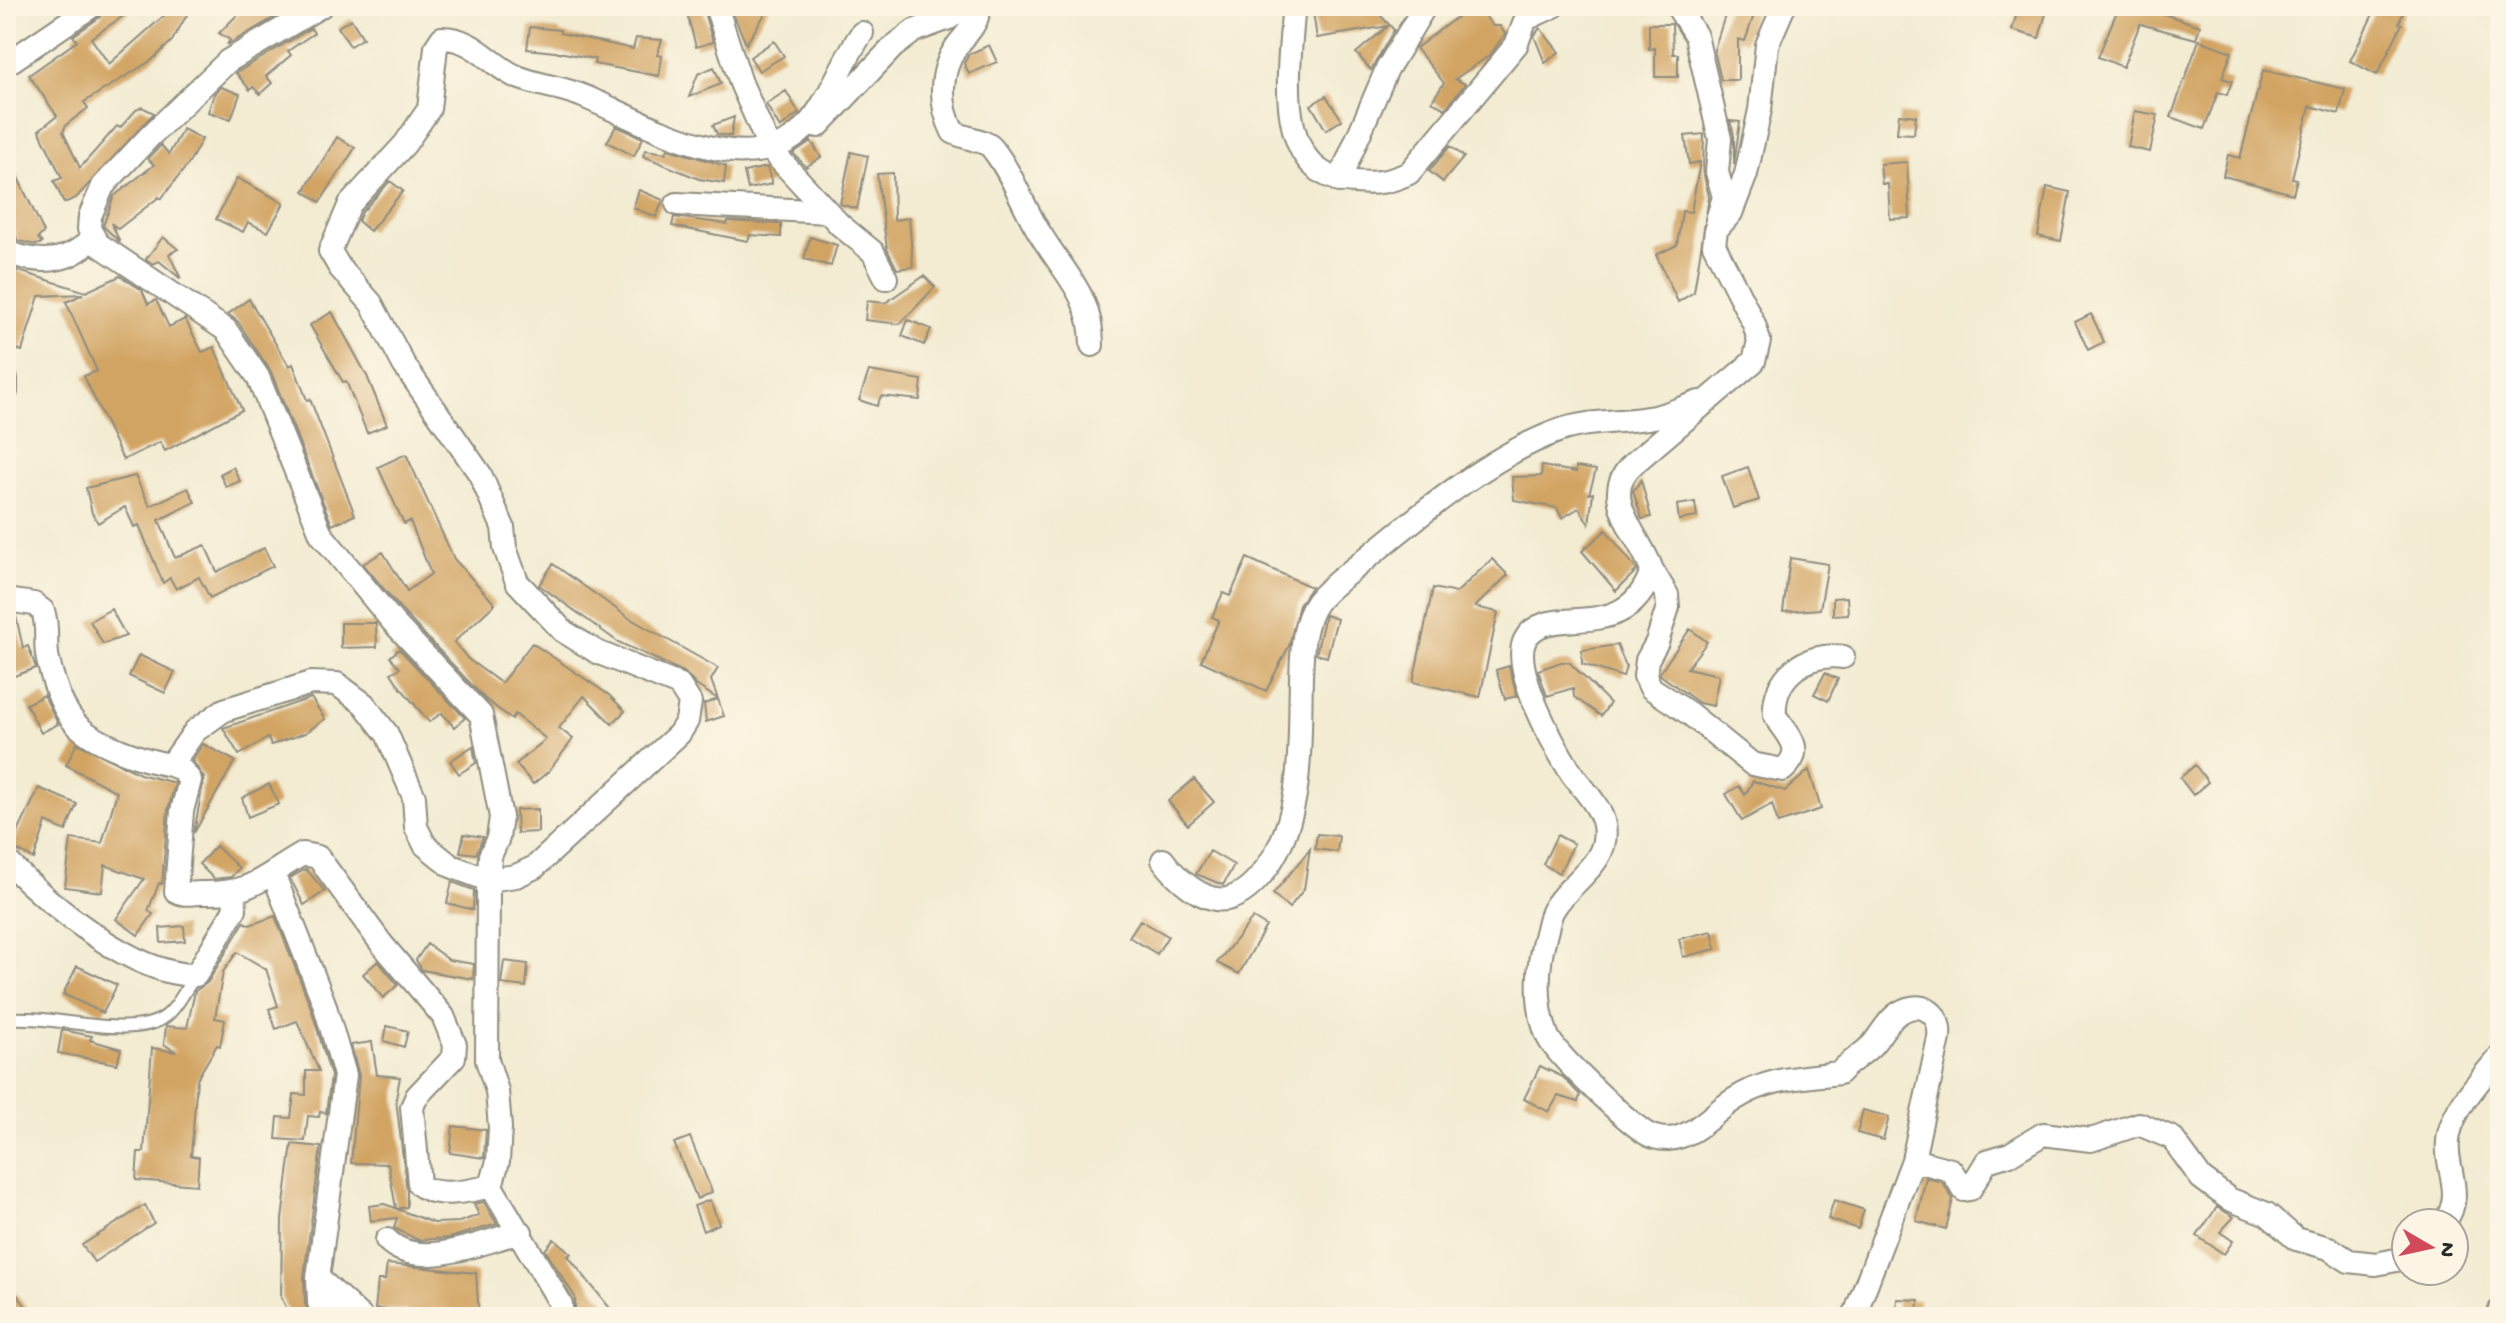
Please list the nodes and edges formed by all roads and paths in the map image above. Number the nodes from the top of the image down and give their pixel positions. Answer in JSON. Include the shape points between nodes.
{"nodes":[{"id":1,"x":92,"y":6,"type":"edge"},
{"id":2,"x":321,"y":6,"type":"edge"},
{"id":3,"x":716,"y":6,"type":"edge"},
{"id":4,"x":970,"y":6,"type":"edge"},
{"id":5,"x":1425,"y":6,"type":"edge"},
{"id":6,"x":1554,"y":6,"type":"edge"},
{"id":7,"x":1677,"y":6,"type":"edge"},
{"id":8,"x":1784,"y":6,"type":"edge"},
{"id":9,"x":1293,"y":14,"type":"dead end"},
{"id":10,"x":862,"y":33,"type":"dead end"},
{"id":11,"x":11,"y":61,"type":"dead end"},
{"id":12,"x":799,"y":134,"type":"junction"},
{"id":13,"x":770,"y":149,"type":"junction"},
{"id":14,"x":1339,"y":181,"type":"junction"},
{"id":15,"x":677,"y":204,"type":"dead end"},
{"id":16,"x":828,"y":212,"type":"junction"},
{"id":17,"x":1716,"y":230,"type":"junction"},
{"id":18,"x":93,"y":237,"type":"junction"},
{"id":19,"x":6,"y":252,"type":"edge"},
{"id":20,"x":886,"y":278,"type":"dead end"},
{"id":21,"x":1092,"y":345,"type":"dead end"},
{"id":22,"x":6,"y":379,"type":"edge"},
{"id":23,"x":6,"y":391,"type":"edge"},
{"id":24,"x":1712,"y":397,"type":"junction"},
{"id":25,"x":1652,"y":570,"type":"junction"},
{"id":26,"x":6,"y":600,"type":"edge"},
{"id":27,"x":1843,"y":657,"type":"dead end"},
{"id":28,"x":171,"y":765,"type":"junction"},
{"id":29,"x":6,"y":860,"type":"edge"},
{"id":30,"x":1163,"y":860,"type":"dead end"},
{"id":31,"x":273,"y":873,"type":"junction"},
{"id":32,"x":488,"y":880,"type":"junction"},
{"id":33,"x":234,"y":894,"type":"junction"},
{"id":34,"x":196,"y":975,"type":"junction"},
{"id":35,"x":6,"y":1019,"type":"edge"},
{"id":36,"x":2500,"y":1056,"type":"edge"},
{"id":37,"x":1913,"y":1160,"type":"junction"},
{"id":38,"x":491,"y":1186,"type":"junction"},
{"id":39,"x":2452,"y":1207,"type":"edge"},
{"id":40,"x":521,"y":1232,"type":"junction"},
{"id":41,"x":387,"y":1240,"type":"dead end"},
{"id":42,"x":2390,"y":1261,"type":"edge"},
{"id":43,"x":318,"y":1278,"type":"junction"},
{"id":44,"x":2500,"y":1310,"type":"edge"},
{"id":45,"x":328,"y":1317,"type":"edge"},
{"id":46,"x":361,"y":1317,"type":"edge"},
{"id":47,"x":563,"y":1317,"type":"edge"},
{"id":48,"x":1854,"y":1317,"type":"edge"},
{"id":49,"x":2498,"y":1317,"type":"edge"}],
"edges":[{"from":1,"to":11,"type":"street"},
{"from":2,"to":18,"type":"street","via":[[228,61],[150,136],[103,186],[90,216]]},
{"from":3,"to":13,"type":"street"},
{"from":4,"to":12,"type":"street","via":[[903,39],[827,119]]},
{"from":4,"to":21,"type":"street","via":[[978,18],[945,72],[945,116],[953,132],[990,144],[1021,191],[1040,234],[1087,304]]},
{"from":5,"to":14,"type":"street","via":[[1387,69]]},
{"from":6,"to":14,"type":"street","via":[[1526,19],[1516,45],[1409,173],[1390,182]]},
{"from":7,"to":17,"type":"street","via":[[1696,36],[1720,139],[1717,172],[1724,197]]},
{"from":8,"to":17,"type":"street","via":[[1767,45],[1746,174],[1731,213]]},
{"from":9,"to":14,"type":"street","via":[[1288,87],[1293,131],[1313,166]]},
{"from":10,"to":12,"type":"street"},
{"from":12,"to":13,"type":"street"},
{"from":13,"to":16,"type":"street"},
{"from":13,"to":32,"type":"street","via":[[734,152],[689,141],[586,97],[520,78],[473,45],[442,38],[436,47],[429,109],[350,204],[332,241],[335,260],[371,303],[404,365],[486,486],[517,582],[563,631],[597,652],[679,685],[690,702],[679,734],[576,832],[535,867]]},
{"from":15,"to":16,"type":"street"},
{"from":16,"to":20,"type":"street","via":[[873,252]]},
{"from":17,"to":24,"type":"street","via":[[1714,245],[1759,341],[1754,361]]},
{"from":18,"to":19,"type":"street","via":[[59,259]]},
{"from":18,"to":32,"type":"street","via":[[211,318],[235,341],[258,377],[321,534],[393,622],[480,712],[501,817]]},
{"from":22,"to":23,"type":"street"},
{"from":24,"to":25,"type":"street","via":[[1620,479],[1623,514]]},
{"from":24,"to":30,"type":"street","via":[[1655,417],[1581,425],[1537,441],[1445,494],[1325,593],[1307,623],[1302,650],[1297,775],[1291,820],[1279,849],[1239,896],[1220,900],[1206,897]]},
{"from":25,"to":27,"type":"street","via":[[1668,607],[1647,660],[1645,676],[1651,688],[1752,764],[1783,770],[1796,753],[1795,741],[1775,716],[1776,693],[1784,679],[1803,662]]},
{"from":25,"to":37,"type":"street","via":[[1648,584],[1628,608],[1613,616],[1540,627],[1525,640],[1521,652],[1530,691],[1554,743],[1604,824],[1596,863],[1552,911],[1542,946],[1538,978],[1549,1042],[1640,1130],[1669,1139],[1693,1131],[1735,1099],[1771,1082],[1839,1073],[1895,1016],[1909,1009],[1929,1009],[1940,1024]]},
{"from":26,"to":28,"type":"street","via":[[34,604],[43,611],[57,691],[76,723],[136,757]]},
{"from":28,"to":32,"type":"street","via":[[195,731],[224,710],[311,683],[337,684],[364,704],[387,734],[414,797],[416,827],[425,845],[451,866]]},
{"from":28,"to":33,"type":"street","via":[[190,780],[182,811],[176,891]]},
{"from":29,"to":34,"type":"street","via":[[50,904],[139,961],[170,974]]},
{"from":31,"to":33,"type":"street"},
{"from":31,"to":38,"type":"street","via":[[303,854],[318,857],[443,1016],[456,1052],[412,1107],[418,1179],[433,1191]]},
{"from":31,"to":43,"type":"street","via":[[324,1003],[345,1075]]},
{"from":32,"to":38,"type":"street","via":[[487,1060],[497,1091],[500,1128]]},
{"from":33,"to":34,"type":"street","via":[[235,909]]},
{"from":34,"to":35,"type":"lane","via":[[174,1009],[155,1022],[115,1026],[25,1016]]},
{"from":36,"to":39,"type":"street","via":[[2462,1106],[2449,1133],[2456,1198]]},
{"from":37,"to":42,"type":"street","via":[[1951,1170],[1964,1190],[1970,1189],[1987,1161],[2043,1134],[2091,1140],[2139,1124],[2172,1138],[2201,1178],[2229,1199],[2267,1214],[2296,1239],[2329,1248],[2349,1261]]},
{"from":37,"to":48,"type":"street"},
{"from":38,"to":40,"type":"street"},
{"from":40,"to":41,"type":"street","via":[[425,1254],[402,1251]]},
{"from":40,"to":47,"type":"street"},
{"from":43,"to":45,"type":"street","via":[[319,1303]]},
{"from":43,"to":46,"type":"street"},
{"from":44,"to":49,"type":"street"}]}
